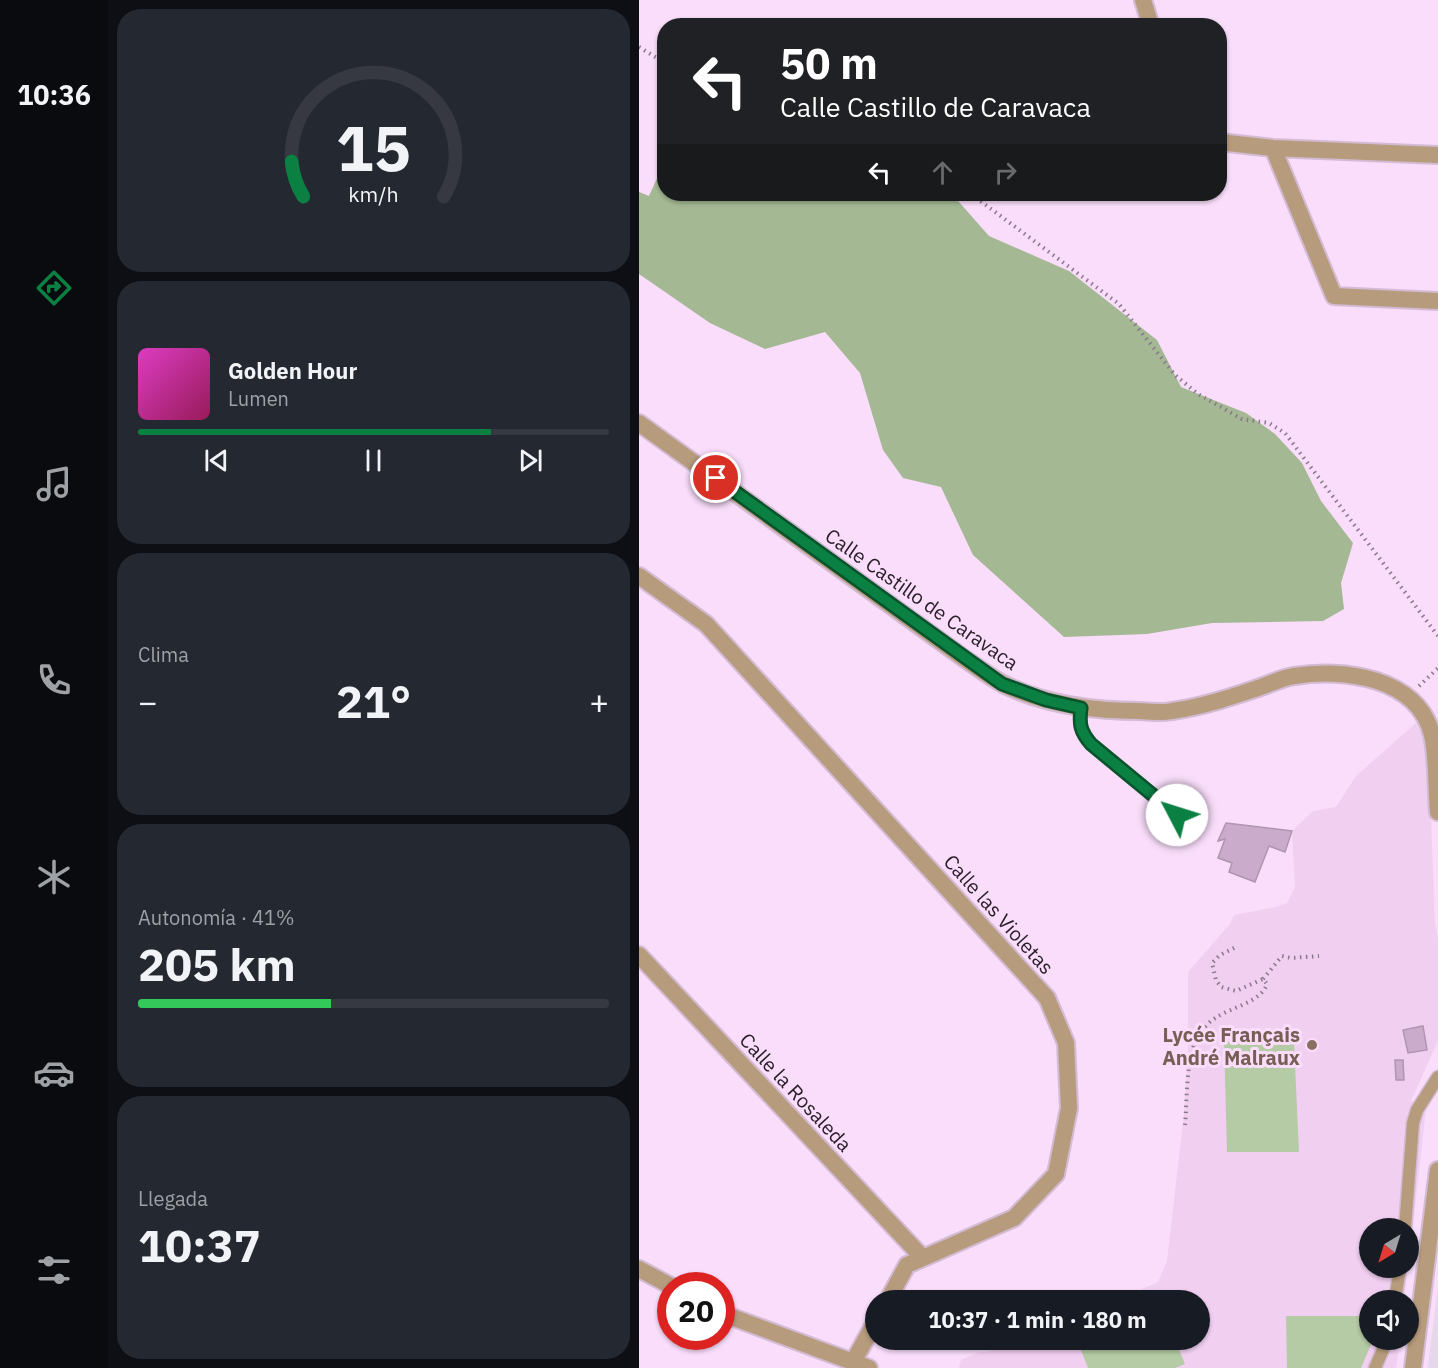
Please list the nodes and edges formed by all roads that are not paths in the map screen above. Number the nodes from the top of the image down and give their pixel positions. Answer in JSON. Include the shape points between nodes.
{"nodes":[{"id":1,"x":1143,"y":0,"type":"edge"},
{"id":2,"x":1149,"y":18,"type":"edge"},
{"id":3,"x":1227,"y":143,"type":"edge"},
{"id":4,"x":1273,"y":148,"type":"junction"},
{"id":5,"x":1438,"y":154,"type":"edge"},
{"id":6,"x":1438,"y":301,"type":"edge"},
{"id":7,"x":639,"y":423,"type":"edge"},
{"id":8,"x":639,"y":576,"type":"edge"},
{"id":9,"x":1081,"y":708,"type":"junction"},
{"id":10,"x":1438,"y":812,"type":"edge"},
{"id":11,"x":1177,"y":815,"type":"dead end"},
{"id":12,"x":639,"y":955,"type":"edge"},
{"id":13,"x":1438,"y":1077,"type":"edge"},
{"id":14,"x":1438,"y":1170,"type":"edge"},
{"id":15,"x":1406,"y":1218,"type":"edge"},
{"id":16,"x":923,"y":1258,"type":"junction"},
{"id":17,"x":639,"y":1269,"type":"edge"},
{"id":18,"x":657,"y":1279,"type":"edge"},
{"id":19,"x":893,"y":1290,"type":"edge"},
{"id":20,"x":735,"y":1318,"type":"edge"},
{"id":21,"x":868,"y":1350,"type":"edge"},
{"id":22,"x":1383,"y":1350,"type":"edge"},
{"id":23,"x":864,"y":1366,"type":"edge"},
{"id":24,"x":1375,"y":1368,"type":"edge"},
{"id":25,"x":1413,"y":1368,"type":"edge"}],
"edges":[{"from":1,"to":2,"type":"street"},
{"from":3,"to":4,"type":"street"},
{"from":4,"to":5,"type":"street"},
{"from":4,"to":6,"type":"street","via":[[1334,296]]},
{"from":7,"to":9,"type":"street","name":"Calle Castillo de Caravaca","via":[[1002,684]]},
{"from":8,"to":16,"type":"street","name":"Calle las Violetas","via":[[706,624],[1047,998],[1066,1043],[1069,1107],[1056,1174],[1014,1218]]},
{"from":9,"to":10,"type":"street","name":"Calle Castillo de Caravaca","via":[[1170,712],[1219,702],[1293,676],[1332,673],[1384,683],[1413,701],[1427,723],[1432,735]]},
{"from":9,"to":11,"type":"lane","via":[[1079,724],[1091,744]]},
{"from":12,"to":16,"type":"street","name":"Calle la Rosaleda"},
{"from":13,"to":15,"type":"lane","via":[[1413,1123]]},
{"from":14,"to":25,"type":"street"},
{"from":16,"to":19,"type":"street","name":"Calle las Violetas","via":[[907,1265]]},
{"from":17,"to":18,"type":"street"},
{"from":20,"to":23,"type":"street"},
{"from":21,"to":23,"type":"street"},
{"from":22,"to":24,"type":"lane"}]}
